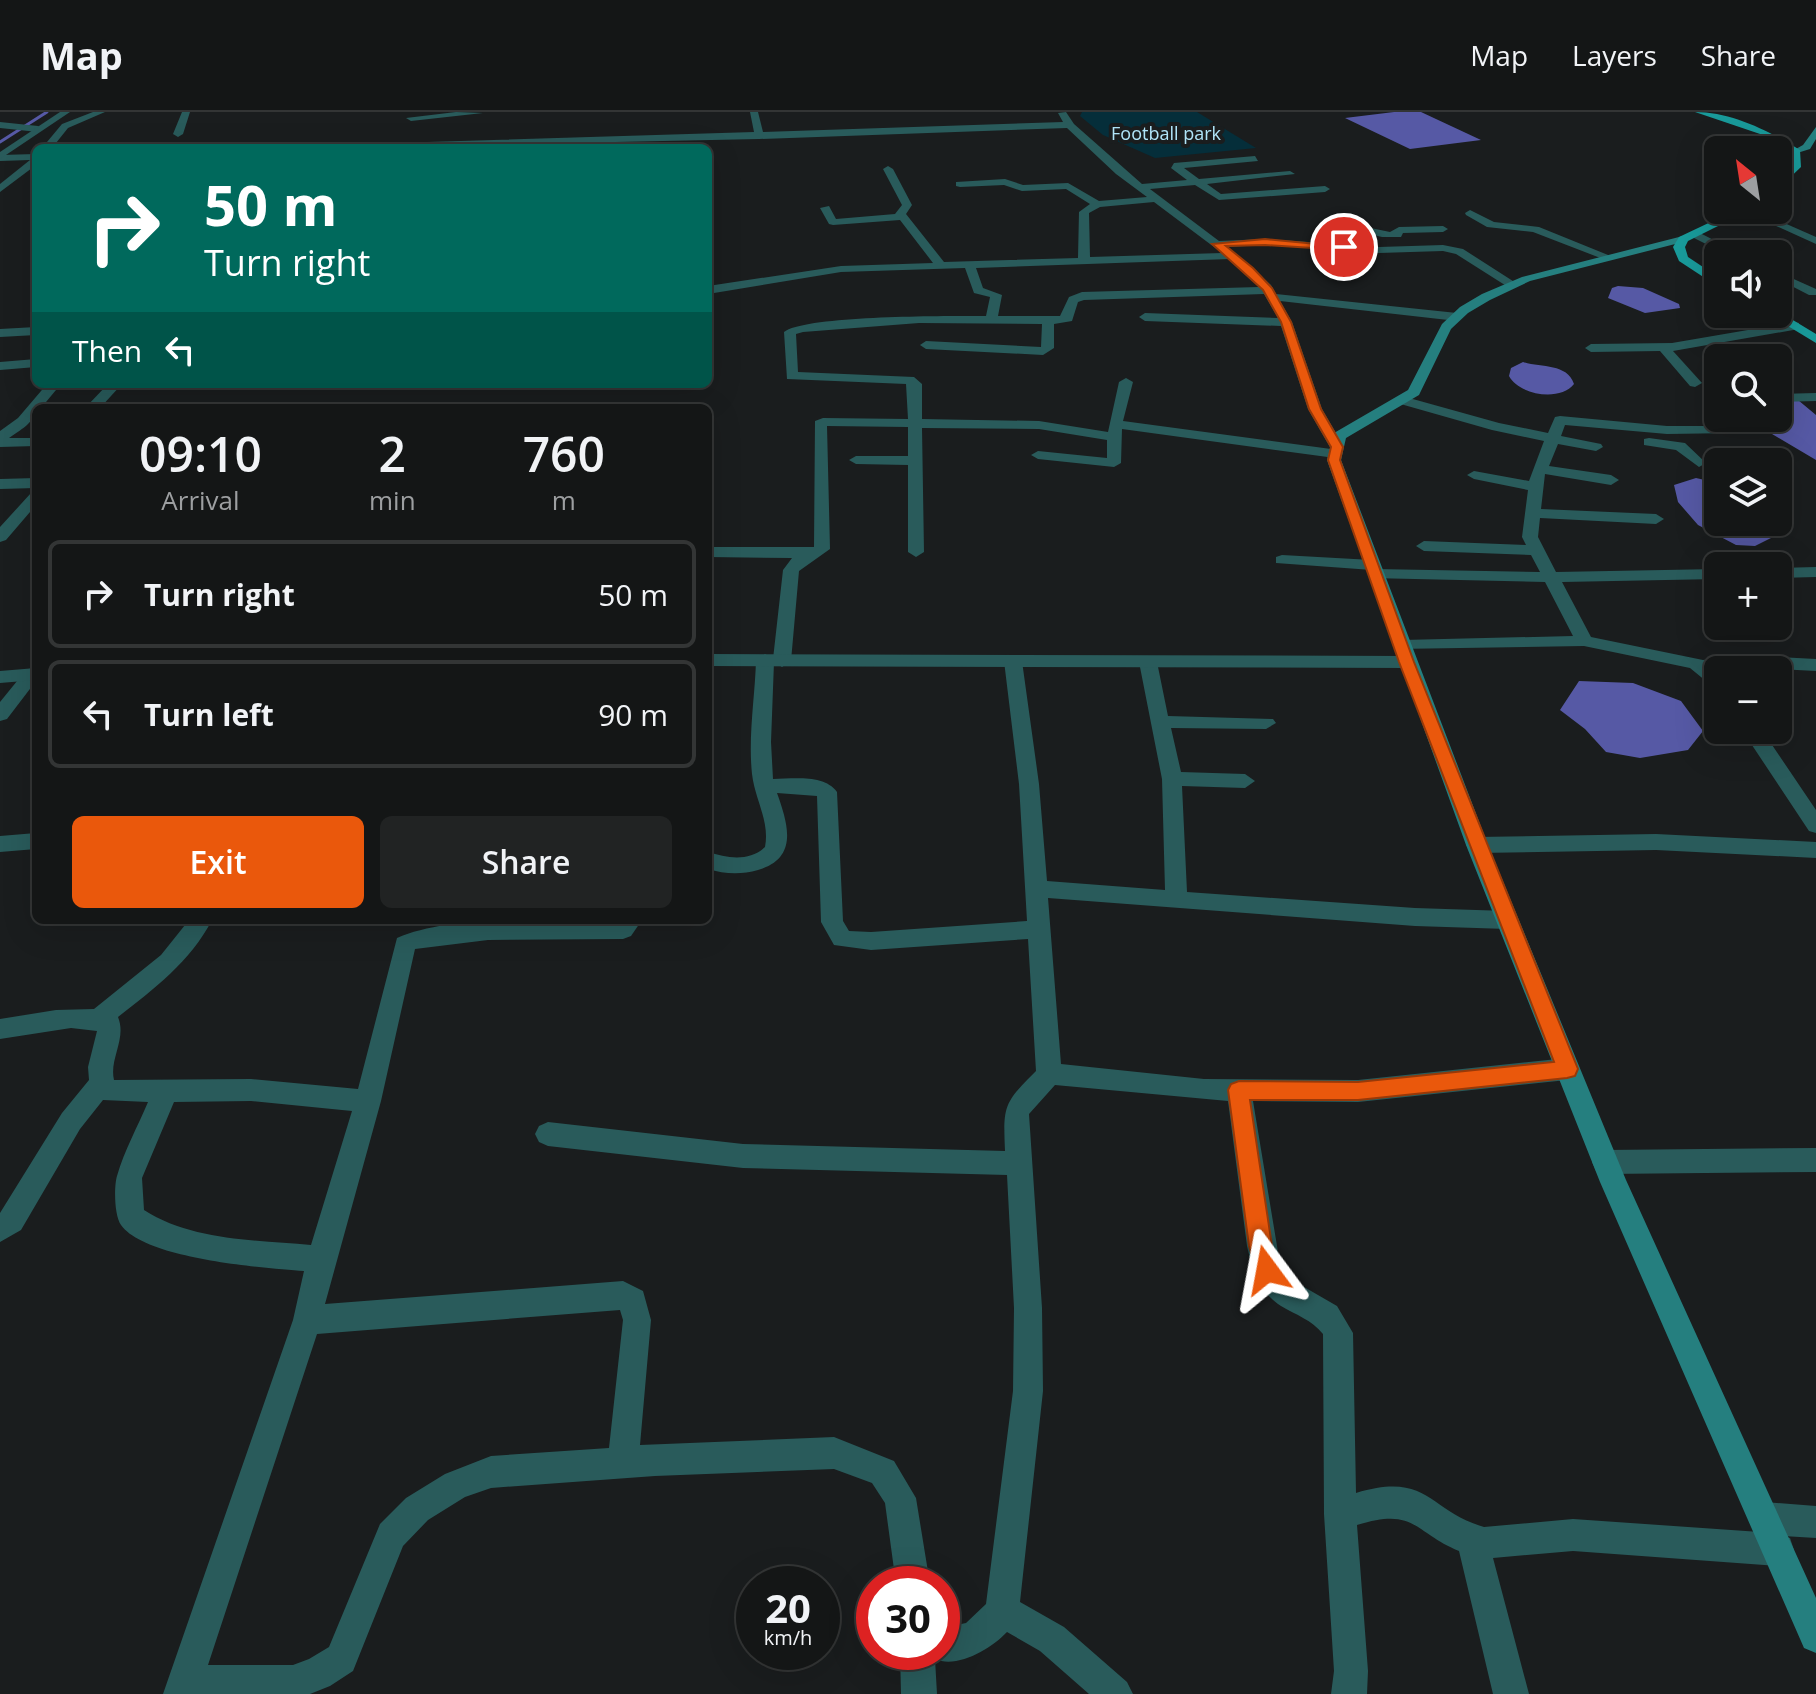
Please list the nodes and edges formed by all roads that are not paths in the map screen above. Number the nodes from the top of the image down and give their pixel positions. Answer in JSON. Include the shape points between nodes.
{"nodes":[{"id":1,"x":10,"y":112,"type":"edge"},
{"id":2,"x":66,"y":112,"type":"edge"},
{"id":3,"x":101,"y":112,"type":"edge"},
{"id":4,"x":186,"y":112,"type":"edge"},
{"id":5,"x":754,"y":112,"type":"edge"},
{"id":6,"x":1062,"y":112,"type":"edge"},
{"id":7,"x":1699,"y":112,"type":"edge"},
{"id":8,"x":479,"y":113,"type":"edge"},
{"id":9,"x":411,"y":115,"type":"edge"},
{"id":10,"x":453,"y":115,"type":"junction"},
{"id":11,"x":0,"y":116,"type":"edge"},
{"id":12,"x":0,"y":125,"type":"edge"},
{"id":13,"x":1069,"y":125,"type":"junction"},
{"id":14,"x":457,"y":127,"type":"dead end"},
{"id":15,"x":38,"y":129,"type":"junction"},
{"id":16,"x":1816,"y":130,"type":"edge"},
{"id":17,"x":178,"y":134,"type":"dead end"},
{"id":18,"x":759,"y":136,"type":"junction"},
{"id":19,"x":652,"y":143,"type":"edge"},
{"id":20,"x":700,"y":143,"type":"edge"},
{"id":21,"x":50,"y":144,"type":"edge"},
{"id":22,"x":412,"y":144,"type":"edge"},
{"id":23,"x":589,"y":144,"type":"edge"},
{"id":24,"x":1811,"y":148,"type":"edge"},
{"id":25,"x":1797,"y":152,"type":"junction"},
{"id":26,"x":0,"y":157,"type":"edge"},
{"id":27,"x":32,"y":158,"type":"edge"},
{"id":28,"x":1255,"y":159,"type":"dead end"},
{"id":29,"x":32,"y":161,"type":"edge"},
{"id":30,"x":888,"y":169,"type":"dead end"},
{"id":31,"x":1792,"y":171,"type":"edge"},
{"id":32,"x":1290,"y":174,"type":"dead end"},
{"id":33,"x":1194,"y":182,"type":"junction"},
{"id":34,"x":960,"y":184,"type":"dead end"},
{"id":35,"x":1140,"y":187,"type":"junction"},
{"id":36,"x":0,"y":189,"type":"edge"},
{"id":37,"x":1325,"y":189,"type":"dead end"},
{"id":38,"x":1157,"y":199,"type":"junction"},
{"id":39,"x":1097,"y":204,"type":"junction"},
{"id":40,"x":825,"y":208,"type":"dead end"},
{"id":41,"x":1470,"y":213,"type":"dead end"},
{"id":42,"x":899,"y":216,"type":"junction"},
{"id":43,"x":1716,"y":224,"type":"edge"},
{"id":44,"x":1778,"y":224,"type":"edge"},
{"id":45,"x":1443,"y":229,"type":"dead end"},
{"id":46,"x":1689,"y":237,"type":"junction"},
{"id":47,"x":1816,"y":241,"type":"edge"},
{"id":48,"x":1704,"y":243,"type":"edge"},
{"id":49,"x":1217,"y":244,"type":"junction"},
{"id":50,"x":1344,"y":247,"type":"junction"},
{"id":51,"x":1233,"y":256,"type":"junction"},
{"id":52,"x":1607,"y":257,"type":"junction"},
{"id":53,"x":1084,"y":263,"type":"junction"},
{"id":54,"x":970,"y":267,"type":"junction"},
{"id":55,"x":943,"y":268,"type":"junction"},
{"id":56,"x":1704,"y":273,"type":"edge"},
{"id":57,"x":1792,"y":282,"type":"edge"},
{"id":58,"x":1512,"y":285,"type":"junction"},
{"id":59,"x":712,"y":289,"type":"edge"},
{"id":60,"x":1813,"y":292,"type":"dead end"},
{"id":61,"x":1271,"y":294,"type":"junction"},
{"id":62,"x":1145,"y":317,"type":"dead end"},
{"id":63,"x":1457,"y":317,"type":"junction"},
{"id":64,"x":991,"y":319,"type":"junction"},
{"id":65,"x":1048,"y":320,"type":"junction"},
{"id":66,"x":1286,"y":322,"type":"junction"},
{"id":67,"x":1792,"y":324,"type":"edge"},
{"id":68,"x":1795,"y":326,"type":"junction"},
{"id":69,"x":32,"y":331,"type":"edge"},
{"id":70,"x":0,"y":333,"type":"edge"},
{"id":71,"x":1813,"y":335,"type":"edge"},
{"id":72,"x":926,"y":345,"type":"dead end"},
{"id":73,"x":1591,"y":348,"type":"dead end"},
{"id":74,"x":1664,"y":348,"type":"junction"},
{"id":75,"x":32,"y":363,"type":"edge"},
{"id":76,"x":0,"y":366,"type":"edge"},
{"id":77,"x":1126,"y":382,"type":"dead end"},
{"id":78,"x":1695,"y":383,"type":"dead end"},
{"id":79,"x":1792,"y":383,"type":"edge"},
{"id":80,"x":1816,"y":383,"type":"edge"},
{"id":81,"x":51,"y":388,"type":"edge"},
{"id":82,"x":111,"y":388,"type":"edge"},
{"id":83,"x":1816,"y":397,"type":"edge"},
{"id":84,"x":1792,"y":398,"type":"edge"},
{"id":85,"x":1402,"y":400,"type":"junction"},
{"id":86,"x":37,"y":404,"type":"edge"},
{"id":87,"x":96,"y":404,"type":"edge"},
{"id":88,"x":32,"y":410,"type":"edge"},
{"id":89,"x":915,"y":422,"type":"junction"},
{"id":90,"x":1704,"y":429,"type":"edge"},
{"id":91,"x":1115,"y":431,"type":"junction"},
{"id":92,"x":1555,"y":434,"type":"junction"},
{"id":93,"x":0,"y":441,"type":"edge"},
{"id":94,"x":32,"y":442,"type":"edge"},
{"id":95,"x":1596,"y":447,"type":"dead end"},
{"id":96,"x":1336,"y":450,"type":"junction"},
{"id":97,"x":1038,"y":455,"type":"dead end"},
{"id":98,"x":856,"y":460,"type":"dead end"},
{"id":99,"x":916,"y":461,"type":"junction"},
{"id":100,"x":1699,"y":463,"type":"dead end"},
{"id":101,"x":1540,"y":469,"type":"junction"},
{"id":102,"x":1474,"y":475,"type":"dead end"},
{"id":103,"x":1611,"y":480,"type":"dead end"},
{"id":104,"x":32,"y":483,"type":"edge"},
{"id":105,"x":0,"y":484,"type":"edge"},
{"id":106,"x":1536,"y":487,"type":"junction"},
{"id":107,"x":32,"y":501,"type":"edge"},
{"id":108,"x":1533,"y":513,"type":"junction"},
{"id":109,"x":1656,"y":519,"type":"dead end"},
{"id":110,"x":32,"y":520,"type":"edge"},
{"id":111,"x":15,"y":521,"type":"junction"},
{"id":112,"x":0,"y":537,"type":"edge"},
{"id":113,"x":1424,"y":546,"type":"dead end"},
{"id":114,"x":1536,"y":550,"type":"junction"},
{"id":115,"x":712,"y":552,"type":"edge"},
{"id":116,"x":916,"y":552,"type":"dead end"},
{"id":117,"x":818,"y":554,"type":"junction"},
{"id":118,"x":1282,"y":560,"type":"dead end"},
{"id":119,"x":1374,"y":569,"type":"junction"},
{"id":120,"x":1816,"y":572,"type":"edge"},
{"id":121,"x":1792,"y":573,"type":"edge"},
{"id":122,"x":1704,"y":574,"type":"edge"},
{"id":123,"x":1551,"y":577,"type":"junction"},
{"id":124,"x":1584,"y":641,"type":"junction"},
{"id":125,"x":1404,"y":653,"type":"junction"},
{"id":126,"x":712,"y":660,"type":"edge"},
{"id":127,"x":773,"y":660,"type":"junction"},
{"id":128,"x":1013,"y":661,"type":"junction"},
{"id":129,"x":1148,"y":662,"type":"junction"},
{"id":130,"x":1816,"y":665,"type":"edge"},
{"id":131,"x":1700,"y":666,"type":"junction"},
{"id":132,"x":1704,"y":670,"type":"edge"},
{"id":133,"x":32,"y":674,"type":"edge"},
{"id":134,"x":32,"y":676,"type":"edge"},
{"id":135,"x":0,"y":677,"type":"edge"},
{"id":136,"x":0,"y":715,"type":"edge"},
{"id":137,"x":1160,"y":722,"type":"junction"},
{"id":138,"x":1266,"y":723,"type":"dead end"},
{"id":139,"x":1761,"y":744,"type":"edge"},
{"id":140,"x":1172,"y":779,"type":"junction"},
{"id":141,"x":1245,"y":781,"type":"dead end"},
{"id":142,"x":765,"y":786,"type":"junction"},
{"id":143,"x":1816,"y":826,"type":"edge"},
{"id":144,"x":32,"y":841,"type":"edge"},
{"id":145,"x":0,"y":844,"type":"edge"},
{"id":146,"x":1477,"y":845,"type":"junction"},
{"id":147,"x":1816,"y":850,"type":"edge"},
{"id":148,"x":712,"y":862,"type":"edge"},
{"id":149,"x":1038,"y":889,"type":"junction"},
{"id":150,"x":1176,"y":900,"type":"junction"},
{"id":151,"x":1507,"y":920,"type":"junction"},
{"id":152,"x":199,"y":924,"type":"edge"},
{"id":153,"x":628,"y":924,"type":"edge"},
{"id":154,"x":1041,"y":929,"type":"junction"},
{"id":155,"x":409,"y":930,"type":"edge"},
{"id":156,"x":99,"y":1018,"type":"junction"},
{"id":157,"x":0,"y":1029,"type":"edge"},
{"id":158,"x":1567,"y":1069,"type":"junction"},
{"id":159,"x":1049,"y":1074,"type":"junction"},
{"id":160,"x":100,"y":1085,"type":"junction"},
{"id":161,"x":166,"y":1090,"type":"junction"},
{"id":162,"x":1239,"y":1090,"type":"junction"},
{"id":163,"x":368,"y":1101,"type":"junction"},
{"id":164,"x":548,"y":1134,"type":"dead end"},
{"id":165,"x":1816,"y":1160,"type":"edge"},
{"id":166,"x":1605,"y":1162,"type":"junction"},
{"id":167,"x":1019,"y":1163,"type":"junction"},
{"id":168,"x":0,"y":1229,"type":"edge"},
{"id":169,"x":321,"y":1259,"type":"junction"},
{"id":170,"x":307,"y":1320,"type":"junction"},
{"id":171,"x":623,"y":1462,"type":"junction"},
{"id":172,"x":1340,"y":1514,"type":"junction"},
{"id":173,"x":1764,"y":1518,"type":"junction"},
{"id":174,"x":1816,"y":1522,"type":"edge"},
{"id":175,"x":1472,"y":1540,"type":"junction"},
{"id":176,"x":1778,"y":1550,"type":"junction"},
{"id":177,"x":910,"y":1566,"type":"edge"},
{"id":178,"x":1002,"y":1611,"type":"junction"},
{"id":179,"x":1816,"y":1636,"type":"edge"},
{"id":180,"x":960,"y":1642,"type":"edge"},
{"id":181,"x":918,"y":1670,"type":"edge"},
{"id":182,"x":183,"y":1688,"type":"edge"},
{"id":183,"x":919,"y":1694,"type":"edge"},
{"id":184,"x":1115,"y":1694,"type":"edge"},
{"id":185,"x":1349,"y":1694,"type":"edge"},
{"id":186,"x":1511,"y":1694,"type":"edge"}],
"edges":[{"from":1,"to":11,"type":"street"},
{"from":2,"to":15,"type":"street"},
{"from":3,"to":21,"type":"street","via":[[65,126]]},
{"from":4,"to":17,"type":"street"},
{"from":5,"to":18,"type":"street"},
{"from":6,"to":13,"type":"street"},
{"from":7,"to":25,"type":"main road","via":[[1766,133]]},
{"from":8,"to":10,"type":"street"},
{"from":9,"to":10,"type":"street"},
{"from":9,"to":22,"type":"street"},
{"from":10,"to":14,"type":"street"},
{"from":12,"to":15,"type":"street"},
{"from":13,"to":18,"type":"street"},
{"from":13,"to":35,"type":"street"},
{"from":15,"to":26,"type":"street"},
{"from":16,"to":24,"type":"main road"},
{"from":18,"to":20,"type":"street"},
{"from":19,"to":20,"type":"street"},
{"from":19,"to":23,"type":"street"},
{"from":24,"to":25,"type":"main road"},
{"from":25,"to":31,"type":"main road","via":[[1799,161]]},
{"from":26,"to":27,"type":"street"},
{"from":28,"to":33,"type":"street","via":[[1174,166]]},
{"from":29,"to":36,"type":"street"},
{"from":30,"to":42,"type":"street","via":[[907,205]]},
{"from":32,"to":33,"type":"street"},
{"from":33,"to":35,"type":"street"},
{"from":33,"to":37,"type":"street","via":[[1219,197]]},
{"from":34,"to":39,"type":"street","via":[[1068,186]]},
{"from":35,"to":38,"type":"street"},
{"from":38,"to":39,"type":"street"},
{"from":38,"to":49,"type":"street"},
{"from":39,"to":53,"type":"street","via":[[1084,212]]},
{"from":40,"to":42,"type":"street","via":[[833,222]]},
{"from":41,"to":52,"type":"street","via":[[1494,226],[1535,229]]},
{"from":42,"to":55,"type":"street","via":[[913,226]]},
{"from":43,"to":46,"type":"main road"},
{"from":44,"to":47,"type":"street"},
{"from":45,"to":50,"type":"street","via":[[1399,230],[1384,236],[1335,219]]},
{"from":46,"to":48,"type":"street"},
{"from":46,"to":52,"type":"main road"},
{"from":46,"to":56,"type":"main road","via":[[1679,247],[1683,259]]},
{"from":49,"to":50,"type":"street"},
{"from":49,"to":51,"type":"street"},
{"from":50,"to":58,"type":"street","via":[[1459,251]]},
{"from":51,"to":53,"type":"street"},
{"from":51,"to":61,"type":"street"},
{"from":52,"to":58,"type":"main road"},
{"from":53,"to":54,"type":"street"},
{"from":54,"to":55,"type":"street"},
{"from":54,"to":64,"type":"street","via":[[978,290],[996,295]]},
{"from":55,"to":59,"type":"street","via":[[841,269]]},
{"from":57,"to":60,"type":"street"},
{"from":58,"to":63,"type":"main road"},
{"from":61,"to":63,"type":"street"},
{"from":61,"to":65,"type":"street","via":[[1082,296],[1073,300],[1067,319]]},
{"from":61,"to":66,"type":"street"},
{"from":62,"to":66,"type":"street"},
{"from":63,"to":85,"type":"main road","via":[[1446,327],[1414,392]]},
{"from":64,"to":65,"type":"street"},
{"from":64,"to":89,"type":"street","via":[[894,320],[790,332],[792,376],[909,380],[915,384]]},
{"from":65,"to":72,"type":"street","via":[[1048,348],[1043,351]]},
{"from":66,"to":96,"type":"street","via":[[1315,409]]},
{"from":67,"to":68,"type":"main road"},
{"from":68,"to":71,"type":"main road"},
{"from":68,"to":74,"type":"street"},
{"from":69,"to":70,"type":"street"},
{"from":73,"to":74,"type":"street"},
{"from":74,"to":78,"type":"street"},
{"from":75,"to":76,"type":"street"},
{"from":77,"to":91,"type":"street"},
{"from":79,"to":80,"type":"street"},
{"from":81,"to":86,"type":"street"},
{"from":82,"to":87,"type":"street"},
{"from":83,"to":84,"type":"street"},
{"from":85,"to":92,"type":"street"},
{"from":85,"to":96,"type":"main road","via":[[1339,436]]},
{"from":88,"to":93,"type":"street"},
{"from":89,"to":91,"type":"street"},
{"from":89,"to":99,"type":"street"},
{"from":89,"to":117,"type":"street","via":[[820,424]]},
{"from":90,"to":92,"type":"street","via":[[1563,419]]},
{"from":91,"to":96,"type":"street"},
{"from":91,"to":97,"type":"street","via":[[1114,463]]},
{"from":92,"to":95,"type":"street"},
{"from":92,"to":100,"type":"street","via":[[1677,445]]},
{"from":92,"to":101,"type":"street"},
{"from":93,"to":94,"type":"street"},
{"from":96,"to":119,"type":"main road","via":[[1334,460]]},
{"from":98,"to":99,"type":"street"},
{"from":99,"to":116,"type":"street"},
{"from":101,"to":103,"type":"street"},
{"from":101,"to":106,"type":"street"},
{"from":102,"to":106,"type":"street"},
{"from":104,"to":105,"type":"street"},
{"from":106,"to":108,"type":"street"},
{"from":107,"to":111,"type":"street"},
{"from":108,"to":109,"type":"street"},
{"from":108,"to":114,"type":"street","via":[[1530,537]]},
{"from":110,"to":111,"type":"street"},
{"from":111,"to":112,"type":"street"},
{"from":113,"to":114,"type":"street"},
{"from":114,"to":123,"type":"street"},
{"from":115,"to":117,"type":"street"},
{"from":117,"to":127,"type":"street","via":[[791,570]]},
{"from":118,"to":119,"type":"street"},
{"from":119,"to":123,"type":"street"},
{"from":119,"to":125,"type":"main road"},
{"from":120,"to":121,"type":"street"},
{"from":122,"to":123,"type":"street"},
{"from":123,"to":124,"type":"street"},
{"from":124,"to":125,"type":"street"},
{"from":124,"to":131,"type":"street"},
{"from":125,"to":129,"type":"street"},
{"from":125,"to":146,"type":"main road"},
{"from":126,"to":127,"type":"street"},
{"from":127,"to":128,"type":"street"},
{"from":127,"to":142,"type":"street","via":[[762,757]]},
{"from":128,"to":129,"type":"street"},
{"from":128,"to":149,"type":"street"},
{"from":129,"to":137,"type":"street"},
{"from":130,"to":131,"type":"street","via":[[1737,661]]},
{"from":131,"to":132,"type":"street"},
{"from":133,"to":135,"type":"street"},
{"from":134,"to":136,"type":"street"},
{"from":137,"to":138,"type":"street"},
{"from":137,"to":140,"type":"street"},
{"from":139,"to":143,"type":"street"},
{"from":140,"to":141,"type":"street"},
{"from":140,"to":150,"type":"street"},
{"from":142,"to":148,"type":"street","via":[[774,803],[777,836],[771,856],[757,862]]},
{"from":142,"to":154,"type":"street","via":[[813,786],[827,792],[832,922],[842,939]]},
{"from":144,"to":145,"type":"street"},
{"from":146,"to":147,"type":"street","via":[[1656,842]]},
{"from":146,"to":151,"type":"main road"},
{"from":149,"to":150,"type":"street"},
{"from":149,"to":154,"type":"street"},
{"from":150,"to":151,"type":"street"},
{"from":151,"to":158,"type":"main road"},
{"from":152,"to":156,"type":"street","via":[[171,961]]},
{"from":153,"to":155,"type":"street","via":[[614,931]]},
{"from":154,"to":159,"type":"street"},
{"from":155,"to":163,"type":"street"},
{"from":156,"to":157,"type":"street"},
{"from":156,"to":160,"type":"street","via":[[111,1030]]},
{"from":158,"to":162,"type":"street","via":[[1358,1091]]},
{"from":158,"to":166,"type":"main road"},
{"from":159,"to":162,"type":"street"},
{"from":159,"to":167,"type":"street","via":[[1021,1099],[1016,1114]]},
{"from":160,"to":161,"type":"street","via":[[108,1091]]},
{"from":160,"to":168,"type":"street","via":[[71,1121],[11,1221]]},
{"from":161,"to":163,"type":"street","via":[[251,1090]]},
{"from":161,"to":169,"type":"street","via":[[129,1178],[131,1217],[147,1231],[169,1237],[251,1253]]},
{"from":162,"to":172,"type":"street","via":[[1267,1270],[1286,1294],[1324,1312],[1338,1333]]},
{"from":163,"to":169,"type":"street"},
{"from":164,"to":167,"type":"street","via":[[743,1156]]},
{"from":165,"to":166,"type":"street"},
{"from":166,"to":173,"type":"main road"},
{"from":167,"to":178,"type":"street","via":[[1028,1391]]},
{"from":169,"to":170,"type":"street"},
{"from":170,"to":171,"type":"street","via":[[623,1295],[633,1301],[637,1320]]},
{"from":170,"to":182,"type":"street"},
{"from":171,"to":177,"type":"street","via":[[834,1453],[883,1472],[900,1498]]},
{"from":171,"to":182,"type":"street","via":[[491,1472],[456,1485],[417,1509],[391,1535],[341,1659],[293,1682]]},
{"from":172,"to":175,"type":"street","via":[[1400,1502],[1421,1508]]},
{"from":172,"to":185,"type":"street"},
{"from":173,"to":174,"type":"street"},
{"from":173,"to":176,"type":"main road"},
{"from":175,"to":176,"type":"street","via":[[1573,1535]]},
{"from":175,"to":186,"type":"street"},
{"from":176,"to":179,"type":"main road"},
{"from":178,"to":180,"type":"street","via":[[987,1631]]},
{"from":178,"to":184,"type":"street","via":[[1052,1639]]},
{"from":181,"to":183,"type":"street"}]}
